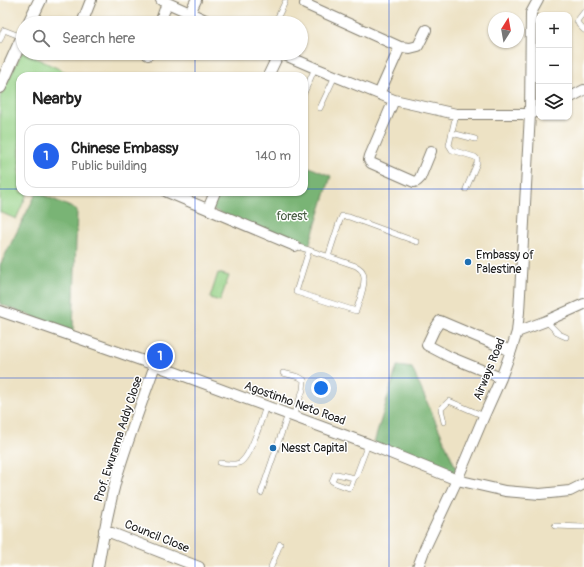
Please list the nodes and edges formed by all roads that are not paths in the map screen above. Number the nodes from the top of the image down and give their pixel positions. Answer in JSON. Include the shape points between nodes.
{"nodes":[{"id":1,"x":40,"y":0,"type":"edge"},
{"id":2,"x":92,"y":0,"type":"edge"},
{"id":3,"x":196,"y":0,"type":"edge"},
{"id":4,"x":538,"y":0,"type":"edge"},
{"id":5,"x":164,"y":2,"type":"edge"},
{"id":6,"x":285,"y":2,"type":"dead end"},
{"id":7,"x":305,"y":4,"type":"dead end"},
{"id":8,"x":584,"y":12,"type":"edge"},
{"id":9,"x":190,"y":13,"type":"junction"},
{"id":10,"x":32,"y":16,"type":"edge"},
{"id":11,"x":85,"y":16,"type":"edge"},
{"id":12,"x":161,"y":16,"type":"edge"},
{"id":13,"x":197,"y":16,"type":"edge"},
{"id":14,"x":278,"y":16,"type":"edge"},
{"id":15,"x":426,"y":30,"type":"dead end"},
{"id":16,"x":584,"y":30,"type":"edge"},
{"id":17,"x":16,"y":34,"type":"edge"},
{"id":18,"x":0,"y":40,"type":"edge"},
{"id":19,"x":400,"y":47,"type":"junction"},
{"id":20,"x":16,"y":52,"type":"edge"},
{"id":21,"x":276,"y":60,"type":"edge"},
{"id":22,"x":296,"y":60,"type":"edge"},
{"id":23,"x":315,"y":68,"type":"junction"},
{"id":24,"x":270,"y":72,"type":"edge"},
{"id":25,"x":335,"y":76,"type":"junction"},
{"id":26,"x":308,"y":84,"type":"edge"},
{"id":27,"x":0,"y":87,"type":"edge"},
{"id":28,"x":584,"y":90,"type":"edge"},
{"id":29,"x":379,"y":94,"type":"junction"},
{"id":30,"x":572,"y":96,"type":"edge"},
{"id":31,"x":394,"y":100,"type":"junction"},
{"id":32,"x":320,"y":108,"type":"dead end"},
{"id":33,"x":535,"y":112,"type":"edge"},
{"id":34,"x":456,"y":114,"type":"junction"},
{"id":35,"x":452,"y":134,"type":"junction"},
{"id":36,"x":475,"y":138,"type":"dead end"},
{"id":37,"x":431,"y":150,"type":"dead end"},
{"id":38,"x":466,"y":189,"type":"dead end"},
{"id":39,"x":177,"y":196,"type":"edge"},
{"id":40,"x":213,"y":196,"type":"edge"},
{"id":41,"x":208,"y":208,"type":"junction"},
{"id":42,"x":417,"y":242,"type":"dead end"},
{"id":43,"x":295,"y":246,"type":"joint"},
{"id":44,"x":309,"y":250,"type":"junction"},
{"id":45,"x":328,"y":257,"type":"junction"},
{"id":46,"x":584,"y":304,"type":"edge"},
{"id":47,"x":0,"y":311,"type":"edge"},
{"id":48,"x":546,"y":321,"type":"junction"},
{"id":49,"x":516,"y":332,"type":"junction"},
{"id":50,"x":566,"y":337,"type":"dead end"},
{"id":51,"x":511,"y":351,"type":"junction"},
{"id":52,"x":155,"y":365,"type":"junction"},
{"id":53,"x":283,"y":373,"type":"dead end"},
{"id":54,"x":501,"y":378,"type":"junction"},
{"id":55,"x":266,"y":406,"type":"junction"},
{"id":56,"x":290,"y":415,"type":"junction"},
{"id":57,"x":484,"y":416,"type":"junction"},
{"id":58,"x":444,"y":422,"type":"dead end"},
{"id":59,"x":368,"y":444,"type":"junction"},
{"id":60,"x":220,"y":462,"type":"dead end"},
{"id":61,"x":354,"y":478,"type":"dead end"},
{"id":62,"x":456,"y":480,"type":"junction"},
{"id":63,"x":584,"y":484,"type":"edge"},
{"id":64,"x":261,"y":493,"type":"dead end"},
{"id":65,"x":555,"y":526,"type":"dead end"},
{"id":66,"x":584,"y":527,"type":"edge"},
{"id":67,"x":104,"y":530,"type":"junction"},
{"id":68,"x":280,"y":544,"type":"dead end"},
{"id":69,"x":98,"y":567,"type":"edge"},
{"id":70,"x":199,"y":567,"type":"edge"},
{"id":71,"x":272,"y":567,"type":"edge"},
{"id":72,"x":418,"y":567,"type":"edge"}],
"edges":[{"from":1,"to":10,"type":"street"},
{"from":2,"to":11,"type":"street"},
{"from":3,"to":9,"type":"street"},
{"from":4,"to":33,"type":"street","name":"Airways Road","via":[[531,13]]},
{"from":5,"to":9,"type":"street"},
{"from":5,"to":12,"type":"street"},
{"from":6,"to":14,"type":"lane"},
{"from":7,"to":19,"type":"street"},
{"from":8,"to":16,"type":"lane","via":[[577,21]]},
{"from":9,"to":13,"type":"street"},
{"from":15,"to":19,"type":"street","via":[[418,46]]},
{"from":17,"to":18,"type":"lane","via":[[4,30]]},
{"from":19,"to":29,"type":"street"},
{"from":20,"to":27,"type":"street"},
{"from":21,"to":24,"type":"street"},
{"from":22,"to":23,"type":"street"},
{"from":23,"to":25,"type":"street"},
{"from":23,"to":26,"type":"lane"},
{"from":25,"to":29,"type":"street"},
{"from":25,"to":32,"type":"lane"},
{"from":28,"to":30,"type":"street"},
{"from":29,"to":31,"type":"street"},
{"from":31,"to":34,"type":"street"},
{"from":31,"to":37,"type":"street","via":[[370,156],[371,163],[414,182],[420,178]]},
{"from":33,"to":34,"type":"street"},
{"from":33,"to":49,"type":"street","name":"Airways Road"},
{"from":34,"to":35,"type":"lane"},
{"from":35,"to":36,"type":"lane"},
{"from":35,"to":38,"type":"lane","via":[[450,148],[477,159]]},
{"from":39,"to":41,"type":"street"},
{"from":40,"to":41,"type":"street"},
{"from":41,"to":43,"type":"street"},
{"from":42,"to":45,"type":"lane","via":[[350,216],[342,216]]},
{"from":43,"to":44,"type":"lane"},
{"from":44,"to":45,"type":"lane"},
{"from":44,"to":45,"type":"lane","via":[[296,292],[356,311],[364,273],[356,266]]},
{"from":46,"to":48,"type":"street"},
{"from":47,"to":52,"type":"street","name":"Agostinho Neto Road"},
{"from":48,"to":49,"type":"street"},
{"from":48,"to":50,"type":"lane","via":[[559,334]]},
{"from":49,"to":51,"type":"street","name":"Airways Road"},
{"from":51,"to":54,"type":"street","name":"Airways Road"},
{"from":51,"to":54,"type":"street","via":[[440,321],[427,345]]},
{"from":52,"to":55,"type":"street","name":"Agostinho Neto Road"},
{"from":52,"to":67,"type":"street","name":"Prof. Ewurama Addy Close","via":[[117,477]]},
{"from":53,"to":56,"type":"lane","via":[[304,380],[303,390]]},
{"from":54,"to":57,"type":"street","name":"Airways Road"},
{"from":55,"to":56,"type":"street","name":"Agostinho Neto Road"},
{"from":55,"to":60,"type":"lane","via":[[244,460],[229,465]]},
{"from":56,"to":59,"type":"street","name":"Agostinho Neto Road"},
{"from":56,"to":64,"type":"lane"},
{"from":57,"to":58,"type":"lane","via":[[449,401],[441,409]]},
{"from":57,"to":62,"type":"street","name":"Airways Road"},
{"from":59,"to":61,"type":"lane"},
{"from":59,"to":62,"type":"street","name":"Agostinho Neto Road"},
{"from":62,"to":63,"type":"street","name":"Agostinho Neto Road","via":[[505,491],[540,494],[570,491]]},
{"from":62,"to":72,"type":"street","name":"Airways Road"},
{"from":65,"to":66,"type":"lane"},
{"from":67,"to":69,"type":"street","name":"Prof. Ewurama Addy Close"},
{"from":67,"to":70,"type":"street","name":"Council Close"},
{"from":68,"to":71,"type":"lane"}]}
